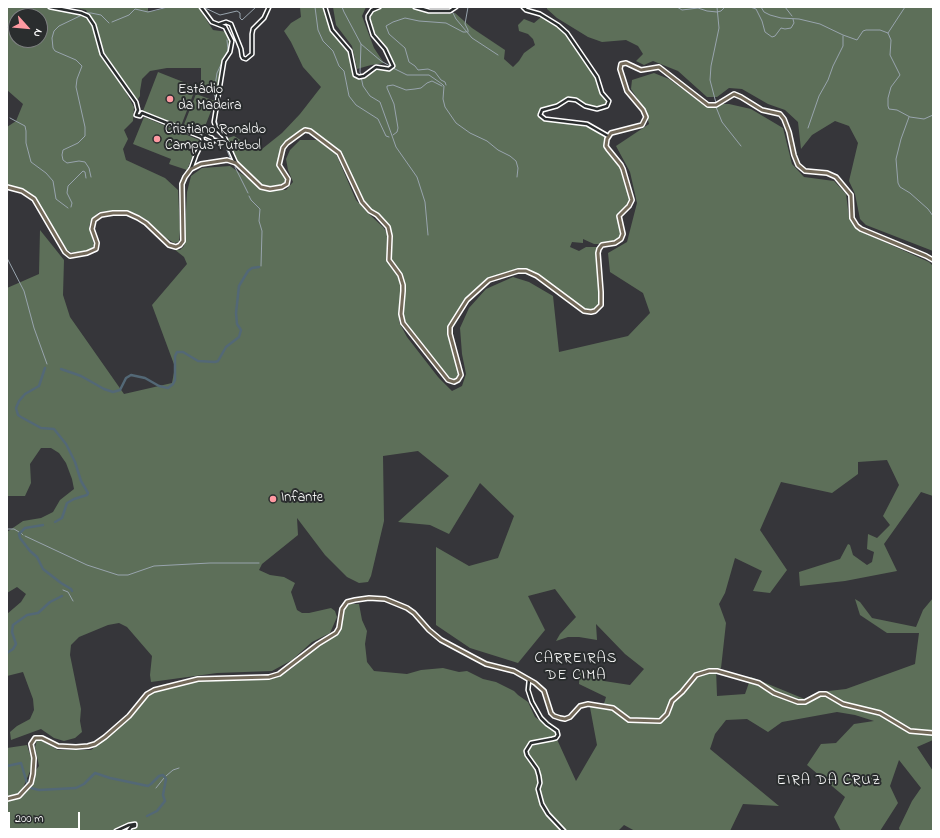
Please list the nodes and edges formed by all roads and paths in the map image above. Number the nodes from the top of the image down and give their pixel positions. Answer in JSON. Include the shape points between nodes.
{"nodes":[{"id":1,"x":50,"y":7,"type":"edge"},
{"id":2,"x":201,"y":7,"type":"edge"},
{"id":3,"x":269,"y":7,"type":"edge"},
{"id":4,"x":325,"y":7,"type":"edge"},
{"id":5,"x":379,"y":7,"type":"edge"},
{"id":6,"x":415,"y":7,"type":"edge"},
{"id":7,"x":523,"y":7,"type":"edge"},
{"id":8,"x":454,"y":9,"type":"edge"},
{"id":9,"x":219,"y":24,"type":"junction"},
{"id":10,"x":138,"y":110,"type":"junction"},
{"id":11,"x":142,"y":113,"type":"junction"},
{"id":12,"x":608,"y":136,"type":"junction"},
{"id":13,"x":202,"y":137,"type":"junction"},
{"id":14,"x":213,"y":140,"type":"junction"},
{"id":15,"x":203,"y":141,"type":"junction"},
{"id":16,"x":227,"y":142,"type":"junction"},
{"id":17,"x":236,"y":163,"type":"junction"},
{"id":18,"x":191,"y":169,"type":"junction"},
{"id":19,"x":7,"y":187,"type":"edge"},
{"id":20,"x":933,"y":260,"type":"edge"},
{"id":21,"x":530,"y":680,"type":"junction"},
{"id":22,"x":933,"y":733,"type":"edge"},
{"id":23,"x":7,"y":799,"type":"edge"},
{"id":24,"x":116,"y":831,"type":"edge"},
{"id":25,"x":128,"y":831,"type":"edge"},
{"id":26,"x":564,"y":831,"type":"edge"}],
"edges":[{"from":1,"to":10,"type":"street","via":[[83,13],[90,18],[102,54],[136,102]]},
{"from":2,"to":9,"type":"street","via":[[212,22]]},
{"from":3,"to":9,"type":"street","via":[[260,23],[253,29],[252,54],[246,59],[242,56],[231,24]]},
{"from":4,"to":5,"type":"street","via":[[332,30],[350,51],[355,75],[359,77],[376,67],[392,67],[385,49],[373,35],[368,19],[372,10]]},
{"from":6,"to":8,"type":"street","via":[[429,11]]},
{"from":7,"to":12,"type":"street","via":[[540,14],[567,33],[597,77],[602,92],[609,101],[607,106],[597,109],[568,99],[557,106],[542,110],[540,116],[544,119],[587,124]]},
{"from":9,"to":16,"type":"street","via":[[225,27],[232,41],[230,52],[224,61],[214,122]]},
{"from":10,"to":11,"type":"street"},
{"from":10,"to":11,"type":"street","via":[[137,116],[141,116]]},
{"from":11,"to":13,"type":"street"},
{"from":12,"to":17,"type":"main road","via":[[606,146],[621,165],[632,200],[619,216],[623,234],[621,239],[599,249],[601,305],[591,312],[584,311],[537,276],[526,271],[489,280],[467,300],[450,327],[461,375],[454,382],[448,380],[403,323],[401,314],[404,291],[400,275],[389,260],[388,228],[378,215],[365,207],[335,149],[305,130],[287,143],[282,152],[279,165],[288,179],[287,184],[270,189],[262,187]]},
{"from":12,"to":20,"type":"main road","via":[[642,125],[646,117],[627,91],[620,68],[624,63],[641,70],[659,68],[710,106],[716,106],[732,95],[737,95],[762,110],[783,116],[798,165],[805,171],[827,173],[836,177],[851,195],[852,218],[859,228]]},
{"from":13,"to":14,"type":"street","via":[[205,135]]},
{"from":13,"to":15,"type":"street"},
{"from":14,"to":15,"type":"street","via":[[211,143]]},
{"from":14,"to":16,"type":"street"},
{"from":15,"to":18,"type":"street"},
{"from":16,"to":17,"type":"street"},
{"from":17,"to":18,"type":"main road","via":[[220,160]]},
{"from":18,"to":19,"type":"main road","via":[[182,184],[183,241],[176,247],[170,245],[138,218],[127,213],[113,213],[101,215],[94,220],[92,229],[97,246],[94,251],[70,256],[65,252],[34,199],[22,190]]},
{"from":21,"to":22,"type":"main road","via":[[543,689],[550,711],[560,718],[570,717],[580,706],[588,704],[613,708],[629,720],[660,721],[667,714],[672,701],[696,675],[717,671],[759,683],[774,693],[798,702],[826,694],[840,703],[880,713],[910,731]]},
{"from":21,"to":23,"type":"main road","via":[[514,671],[486,664],[441,640],[407,608],[378,598],[350,601],[342,609],[336,633],[279,674],[269,677],[198,679],[154,690],[105,737],[88,746],[58,746],[42,738],[35,738],[31,744],[34,758],[31,783],[19,796]]},
{"from":21,"to":26,"type":"street","via":[[528,690],[532,702],[541,718],[558,734],[556,738],[531,743],[526,750],[537,769],[542,804]]},
{"from":24,"to":25,"type":"street","via":[[135,824]]}]}
